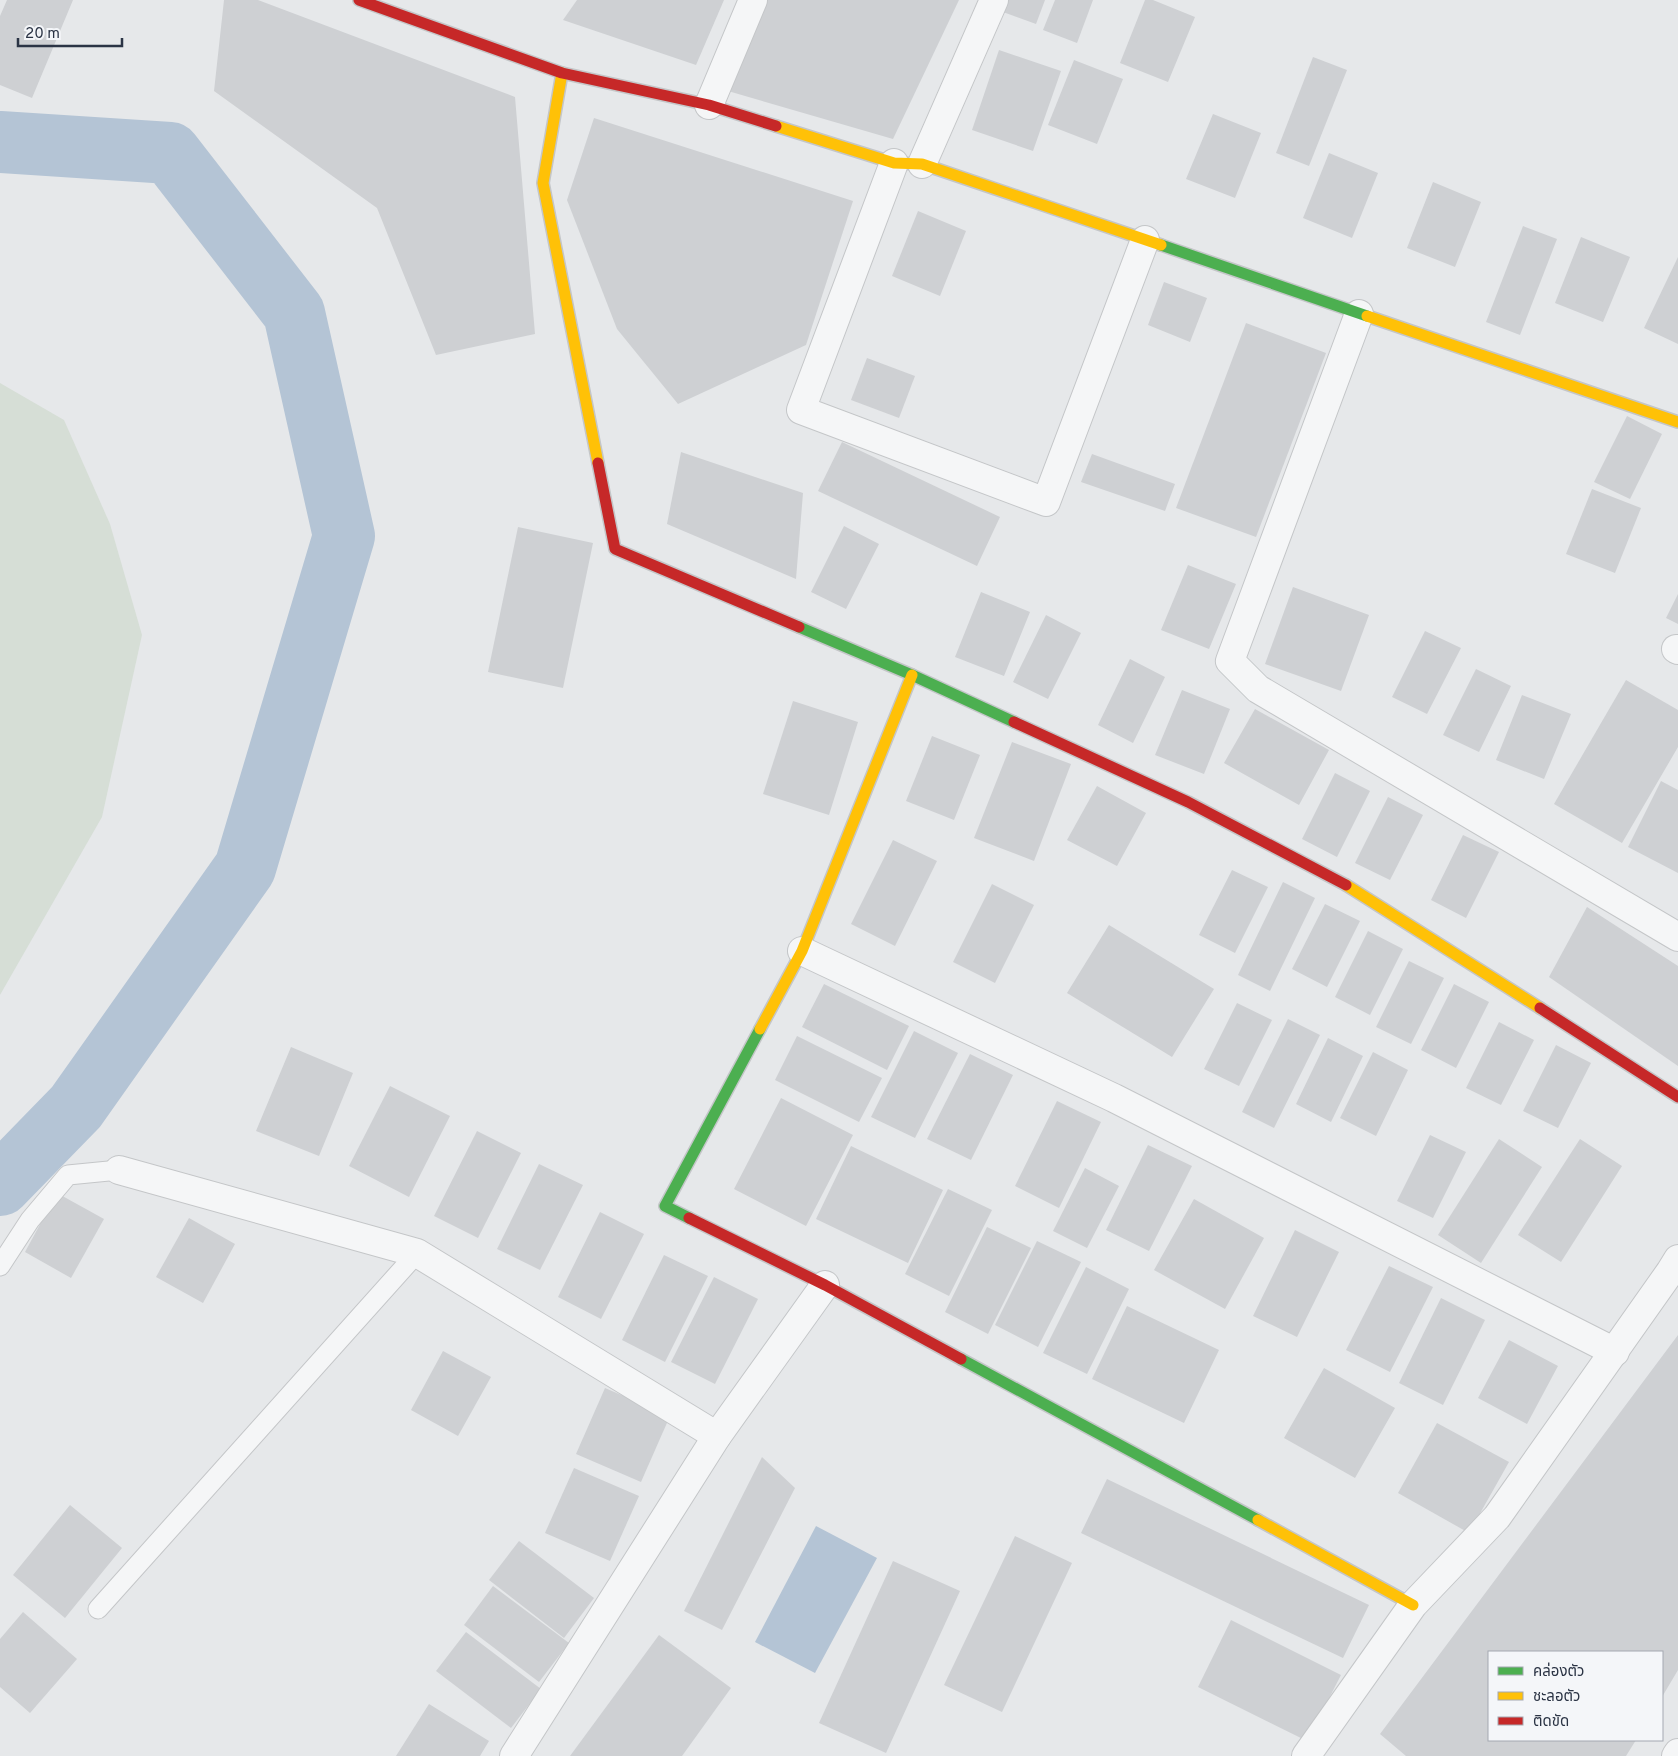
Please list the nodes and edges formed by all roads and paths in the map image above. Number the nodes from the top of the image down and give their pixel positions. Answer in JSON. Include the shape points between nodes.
{"nodes":[{"id":1,"x":359,"y":0,"type":"edge"},
{"id":2,"x":753,"y":0,"type":"edge"},
{"id":3,"x":994,"y":0,"type":"edge"},
{"id":4,"x":562,"y":73,"type":"junction"},
{"id":5,"x":709,"y":105,"type":"junction"},
{"id":6,"x":894,"y":163,"type":"junction"},
{"id":7,"x":922,"y":164,"type":"junction"},
{"id":8,"x":1146,"y":240,"type":"junction"},
{"id":9,"x":1359,"y":314,"type":"junction"},
{"id":10,"x":1678,"y":422,"type":"edge"},
{"id":11,"x":912,"y":675,"type":"junction"},
{"id":12,"x":1678,"y":937,"type":"edge"},
{"id":13,"x":802,"y":951,"type":"junction"},
{"id":14,"x":1678,"y":1097,"type":"edge"},
{"id":15,"x":119,"y":1170,"type":"joint"},
{"id":16,"x":417,"y":1254,"type":"junction"},
{"id":17,"x":1678,"y":1259,"type":"edge"},
{"id":18,"x":0,"y":1266,"type":"edge"},
{"id":19,"x":825,"y":1285,"type":"junction"},
{"id":20,"x":1615,"y":1352,"type":"junction"},
{"id":21,"x":716,"y":1436,"type":"junction"},
{"id":22,"x":1413,"y":1604,"type":"junction"},
{"id":23,"x":98,"y":1609,"type":"dead end"},
{"id":24,"x":514,"y":1756,"type":"edge"},
{"id":25,"x":1306,"y":1756,"type":"edge"}],
"edges":[{"from":1,"to":4,"type":"street"},
{"from":2,"to":5,"type":"street"},
{"from":3,"to":7,"type":"street"},
{"from":4,"to":5,"type":"street"},
{"from":4,"to":11,"type":"street","via":[[543,183],[615,549]]},
{"from":5,"to":6,"type":"street"},
{"from":6,"to":7,"type":"street"},
{"from":6,"to":8,"type":"street","via":[[801,410],[1046,502]]},
{"from":7,"to":8,"type":"street"},
{"from":8,"to":9,"type":"street"},
{"from":9,"to":10,"type":"street"},
{"from":9,"to":12,"type":"street","via":[[1230,662],[1258,689]]},
{"from":11,"to":13,"type":"street"},
{"from":11,"to":14,"type":"street","via":[[1188,802],[1336,878]]},
{"from":13,"to":19,"type":"street","via":[[665,1206]]},
{"from":13,"to":20,"type":"street","via":[[1114,1098]]},
{"from":15,"to":16,"type":"street"},
{"from":15,"to":18,"type":"lane","via":[[68,1175],[30,1220]]},
{"from":16,"to":21,"type":"street"},
{"from":16,"to":23,"type":"lane"},
{"from":17,"to":20,"type":"street"},
{"from":19,"to":21,"type":"street"},
{"from":19,"to":22,"type":"street"},
{"from":20,"to":22,"type":"street","via":[[1497,1517]]},
{"from":21,"to":24,"type":"street"},
{"from":22,"to":25,"type":"street"}]}
